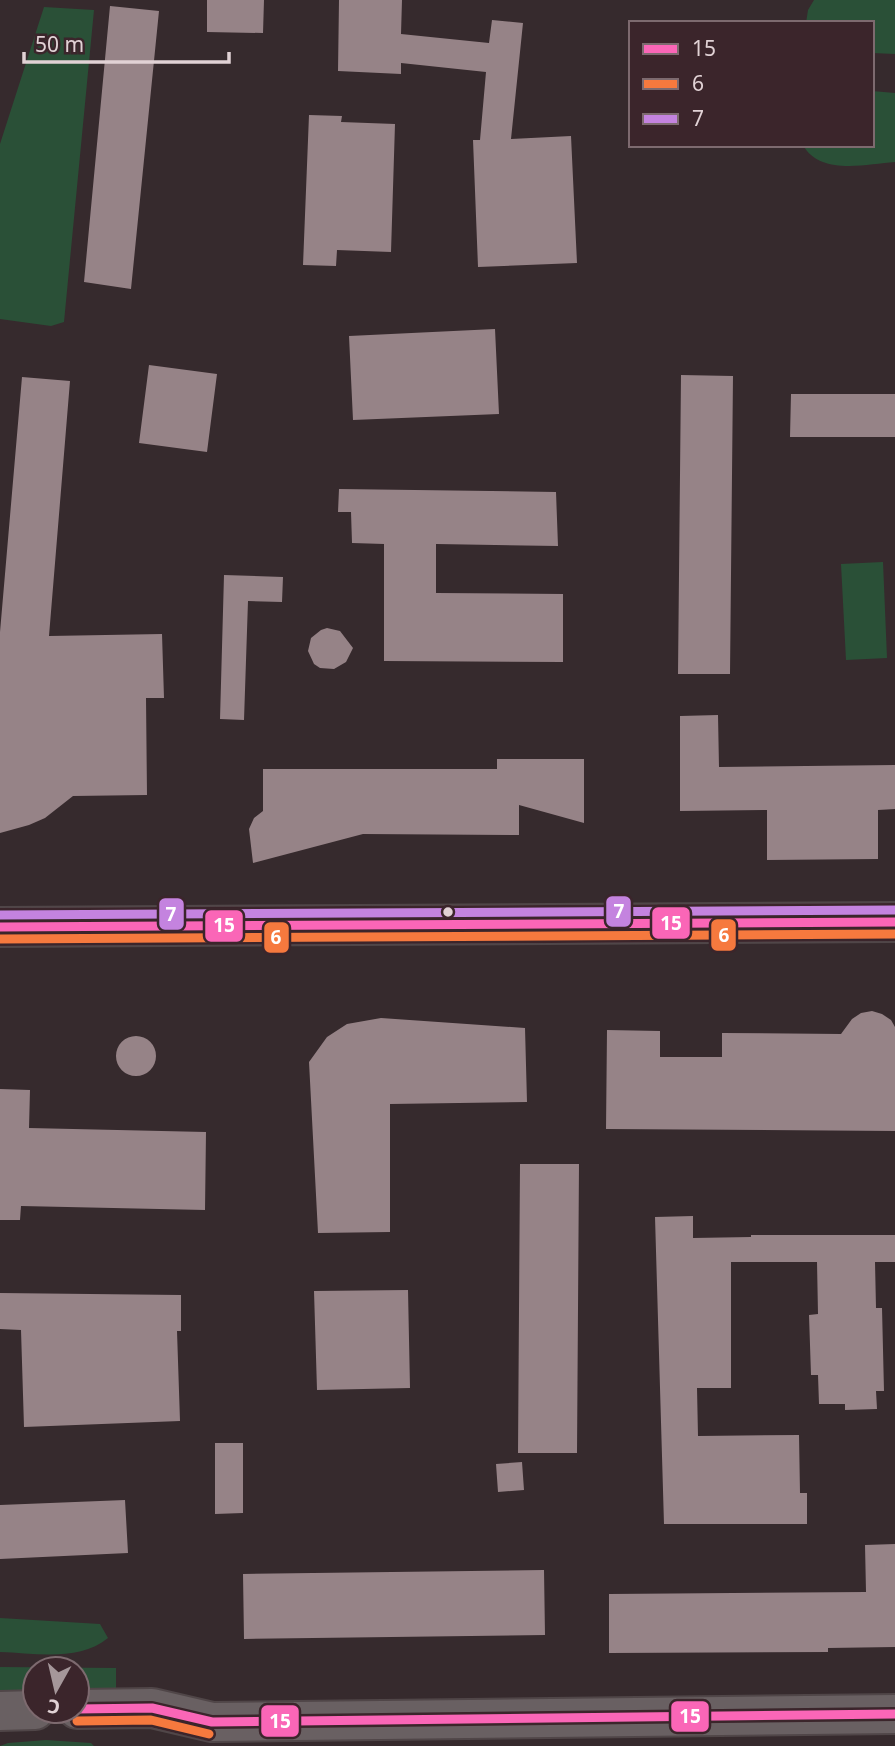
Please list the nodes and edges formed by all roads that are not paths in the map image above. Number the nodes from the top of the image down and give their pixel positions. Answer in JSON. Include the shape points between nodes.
{"nodes":[{"id":1,"x":895,"y":922,"type":"edge"},
{"id":2,"x":0,"y":927,"type":"edge"},
{"id":3,"x":91,"y":1709,"type":"edge"},
{"id":4,"x":21,"y":1710,"type":"edge"},
{"id":5,"x":0,"y":1711,"type":"edge"},
{"id":6,"x":895,"y":1714,"type":"edge"},
{"id":7,"x":211,"y":1734,"type":"edge"}],
"edges":[{"from":1,"to":2,"type":"main road"},
{"from":3,"to":7,"type":"street","via":[[152,1708]]},
{"from":4,"to":5,"type":"street"},
{"from":6,"to":7,"type":"street"}]}
